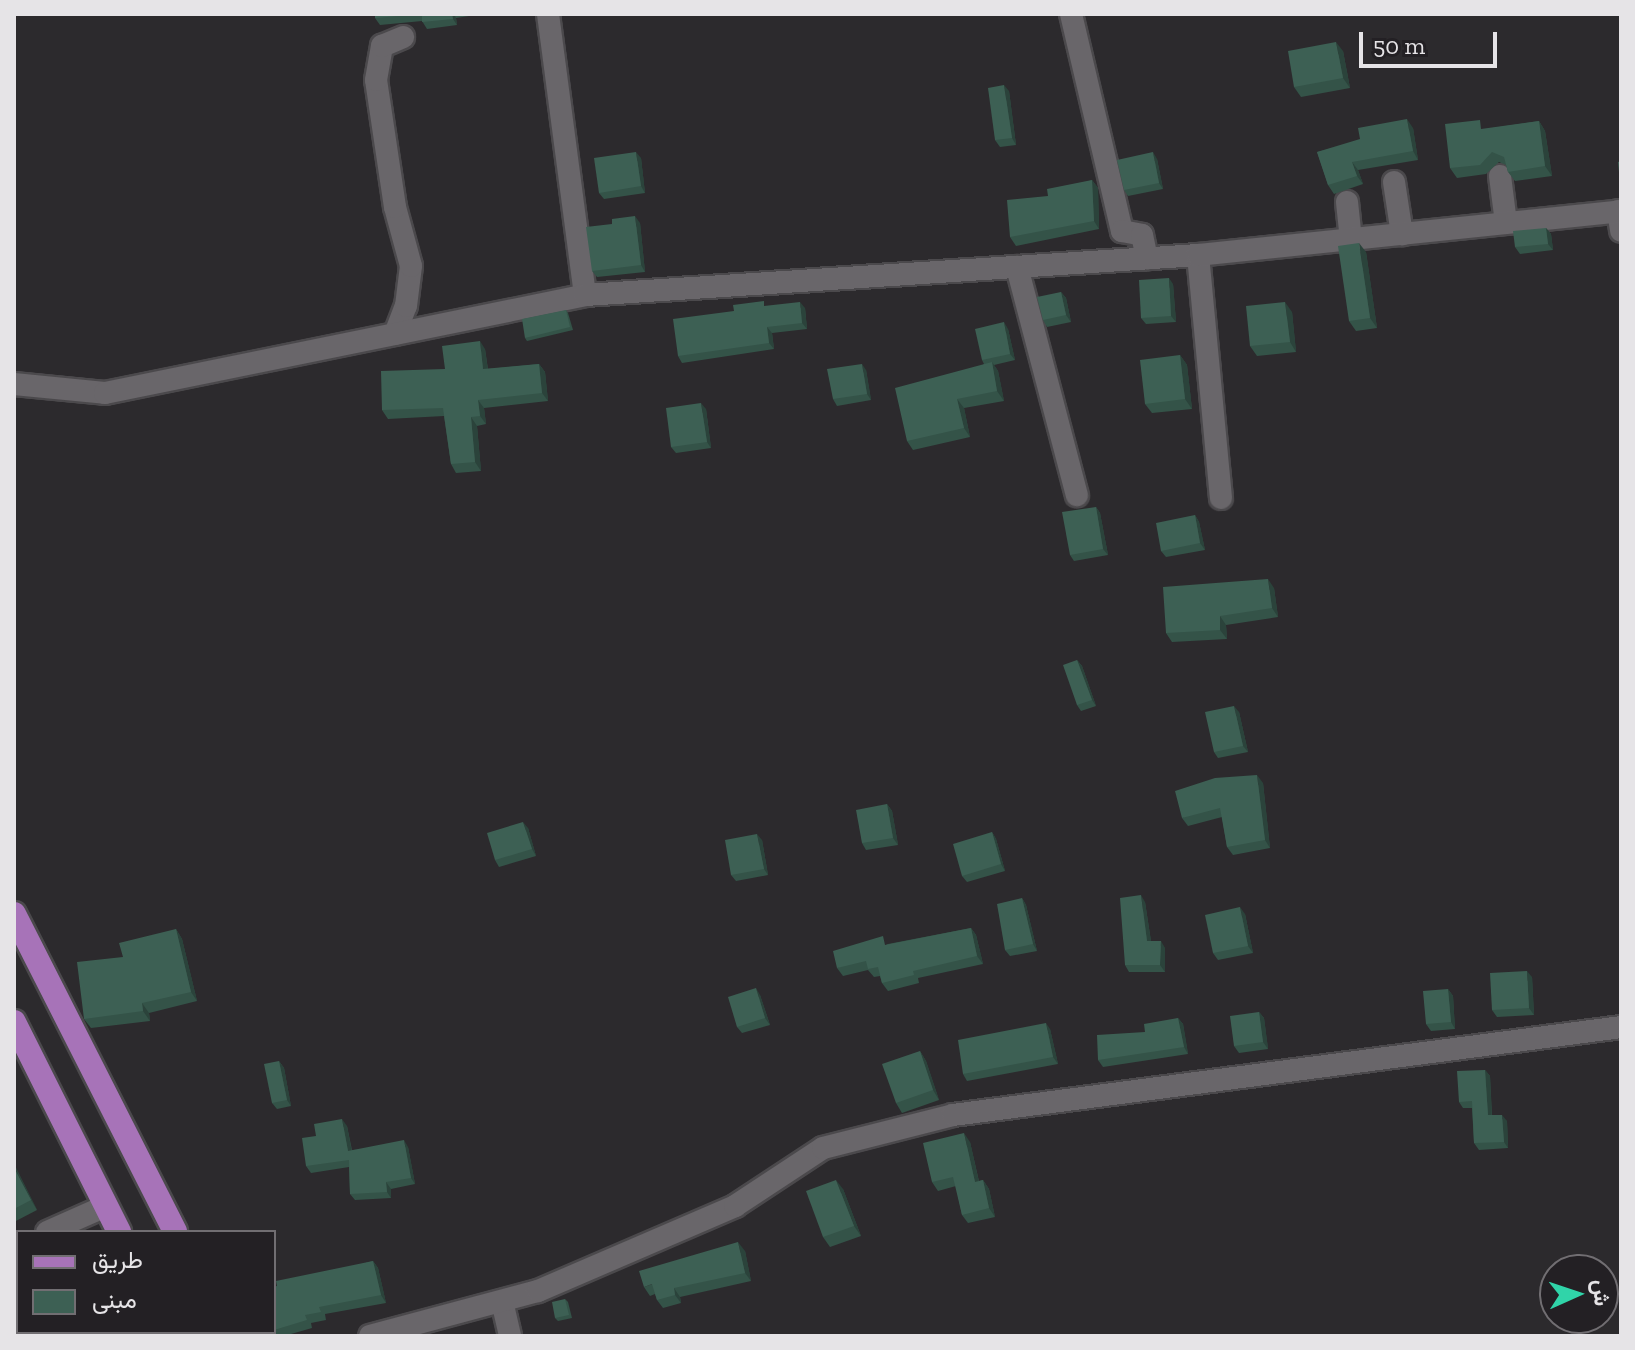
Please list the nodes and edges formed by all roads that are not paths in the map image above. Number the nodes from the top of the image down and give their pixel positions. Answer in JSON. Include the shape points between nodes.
{"nodes":[{"id":1,"x":548,"y":14,"type":"edge"},
{"id":2,"x":1071,"y":14,"type":"edge"},
{"id":3,"x":403,"y":37,"type":"dead end"},
{"id":4,"x":1500,"y":176,"type":"dead end"},
{"id":5,"x":1394,"y":182,"type":"dead end"},
{"id":6,"x":1347,"y":202,"type":"dead end"},
{"id":7,"x":1620,"y":218,"type":"edge"},
{"id":8,"x":1506,"y":223,"type":"junction"},
{"id":9,"x":1402,"y":234,"type":"junction"},
{"id":10,"x":1351,"y":239,"type":"junction"},
{"id":11,"x":1198,"y":255,"type":"junction"},
{"id":12,"x":1147,"y":258,"type":"junction"},
{"id":13,"x":1017,"y":267,"type":"junction"},
{"id":14,"x":585,"y":295,"type":"junction"},
{"id":15,"x":395,"y":334,"type":"junction"},
{"id":16,"x":14,"y":384,"type":"edge"},
{"id":17,"x":1077,"y":495,"type":"dead end"},
{"id":18,"x":1221,"y":498,"type":"dead end"},
{"id":19,"x":14,"y":914,"type":"edge"},
{"id":20,"x":14,"y":1022,"type":"edge"},
{"id":21,"x":1621,"y":1027,"type":"edge"},
{"id":22,"x":106,"y":1206,"type":"junction"},
{"id":23,"x":52,"y":1230,"type":"edge"},
{"id":24,"x":118,"y":1230,"type":"edge"},
{"id":25,"x":174,"y":1230,"type":"edge"},
{"id":26,"x":502,"y":1301,"type":"junction"},
{"id":27,"x":370,"y":1336,"type":"edge"},
{"id":28,"x":510,"y":1336,"type":"edge"}],
"edges":[{"from":1,"to":14,"type":"street"},
{"from":2,"to":12,"type":"street","via":[[1122,231],[1142,235]]},
{"from":3,"to":15,"type":"street","via":[[382,46],[376,80],[395,207],[411,266],[406,306]]},
{"from":4,"to":8,"type":"street"},
{"from":5,"to":9,"type":"street"},
{"from":6,"to":10,"type":"street"},
{"from":7,"to":8,"type":"street"},
{"from":8,"to":9,"type":"street"},
{"from":9,"to":10,"type":"street"},
{"from":10,"to":11,"type":"street"},
{"from":11,"to":12,"type":"street"},
{"from":11,"to":18,"type":"street"},
{"from":12,"to":13,"type":"street"},
{"from":13,"to":14,"type":"street"},
{"from":13,"to":17,"type":"street"},
{"from":14,"to":15,"type":"street"},
{"from":15,"to":16,"type":"street","via":[[105,393]]},
{"from":19,"to":25,"type":"main road"},
{"from":20,"to":22,"type":"main road"},
{"from":21,"to":26,"type":"street","via":[[953,1115],[823,1148],[735,1206],[538,1291]]},
{"from":22,"to":23,"type":"street"},
{"from":22,"to":24,"type":"main road"},
{"from":26,"to":27,"type":"street"},
{"from":26,"to":28,"type":"street"}]}
